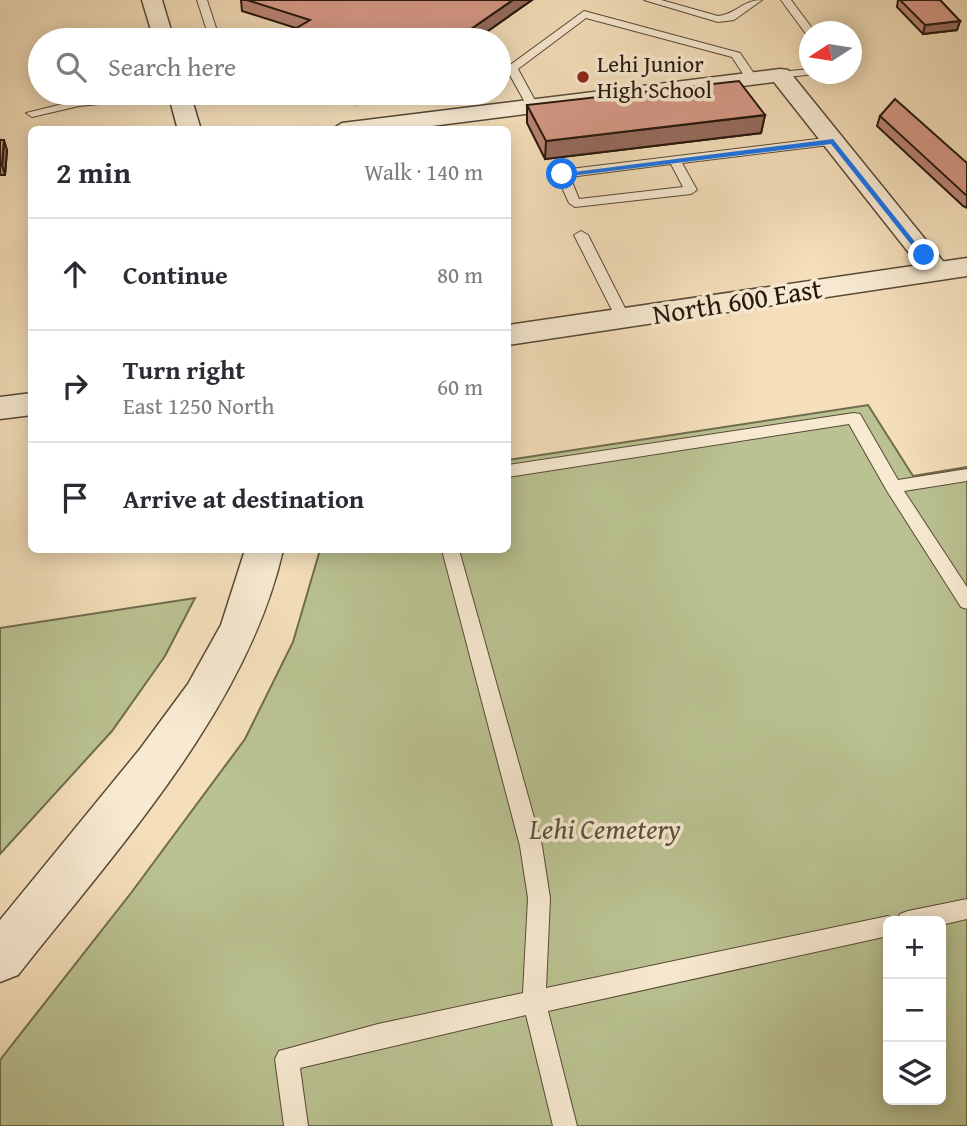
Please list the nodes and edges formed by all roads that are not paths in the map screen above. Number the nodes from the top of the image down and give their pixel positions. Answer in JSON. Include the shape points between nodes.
{"nodes":[{"id":1,"x":152,"y":0,"type":"edge"},
{"id":2,"x":202,"y":0,"type":"edge"},
{"id":3,"x":649,"y":0,"type":"edge"},
{"id":4,"x":757,"y":0,"type":"edge"},
{"id":5,"x":786,"y":0,"type":"edge"},
{"id":6,"x":802,"y":21,"type":"edge"},
{"id":7,"x":160,"y":28,"type":"edge"},
{"id":8,"x":211,"y":28,"type":"edge"},
{"id":9,"x":799,"y":73,"type":"edge"},
{"id":10,"x":780,"y":75,"type":"junction"},
{"id":11,"x":751,"y":78,"type":"junction"},
{"id":12,"x":531,"y":104,"type":"junction"},
{"id":13,"x":70,"y":105,"type":"edge"},
{"id":14,"x":183,"y":105,"type":"edge"},
{"id":15,"x":32,"y":113,"type":"dead end"},
{"id":16,"x":189,"y":126,"type":"edge"},
{"id":17,"x":395,"y":126,"type":"edge"},
{"id":18,"x":833,"y":141,"type":"junction"},
{"id":19,"x":675,"y":161,"type":"junction"},
{"id":20,"x":581,"y":235,"type":"dead end"},
{"id":21,"x":952,"y":269,"type":"edge"},
{"id":22,"x":623,"y":318,"type":"junction"},
{"id":23,"x":511,"y":335,"type":"edge"},
{"id":24,"x":28,"y":404,"type":"edge"},
{"id":25,"x":0,"y":408,"type":"edge"},
{"id":26,"x":511,"y":471,"type":"edge"},
{"id":27,"x":967,"y":475,"type":"edge"},
{"id":28,"x":893,"y":486,"type":"junction"},
{"id":29,"x":263,"y":553,"type":"edge"},
{"id":30,"x":451,"y":553,"type":"edge"},
{"id":31,"x":967,"y":602,"type":"edge"},
{"id":32,"x":967,"y":909,"type":"edge"},
{"id":33,"x":933,"y":916,"type":"edge"},
{"id":34,"x":883,"y":927,"type":"edge"},
{"id":35,"x":0,"y":958,"type":"edge"},
{"id":36,"x":534,"y":1002,"type":"junction"},
{"id":37,"x":296,"y":1126,"type":"edge"},
{"id":38,"x":565,"y":1126,"type":"edge"}],
"edges":[{"from":1,"to":7,"type":"street"},
{"from":2,"to":8,"type":"lane"},
{"from":3,"to":4,"type":"lane","via":[[718,19],[730,18]]},
{"from":5,"to":6,"type":"lane"},
{"from":9,"to":10,"type":"lane"},
{"from":10,"to":11,"type":"street"},
{"from":10,"to":18,"type":"street"},
{"from":11,"to":12,"type":"street"},
{"from":11,"to":12,"type":"lane","via":[[736,55],[584,14],[512,68]]},
{"from":12,"to":17,"type":"street"},
{"from":13,"to":15,"type":"lane"},
{"from":14,"to":16,"type":"street"},
{"from":18,"to":19,"type":"lane"},
{"from":18,"to":21,"type":"street"},
{"from":19,"to":19,"type":"lane","via":[[650,164],[562,174],[575,203],[691,190]]},
{"from":20,"to":22,"type":"lane"},
{"from":21,"to":22,"type":"street","name":"North 600 East"},
{"from":22,"to":23,"type":"street","name":"North 600 East"},
{"from":24,"to":25,"type":"street"},
{"from":26,"to":28,"type":"lane","via":[[854,418]]},
{"from":27,"to":28,"type":"lane"},
{"from":28,"to":31,"type":"lane"},
{"from":29,"to":35,"type":"street","via":[[232,645],[169,747]]},
{"from":30,"to":36,"type":"lane","via":[[531,846],[539,898]]},
{"from":32,"to":33,"type":"lane"},
{"from":34,"to":36,"type":"lane"},
{"from":36,"to":37,"type":"lane","via":[[287,1059]]},
{"from":36,"to":38,"type":"lane"}]}
